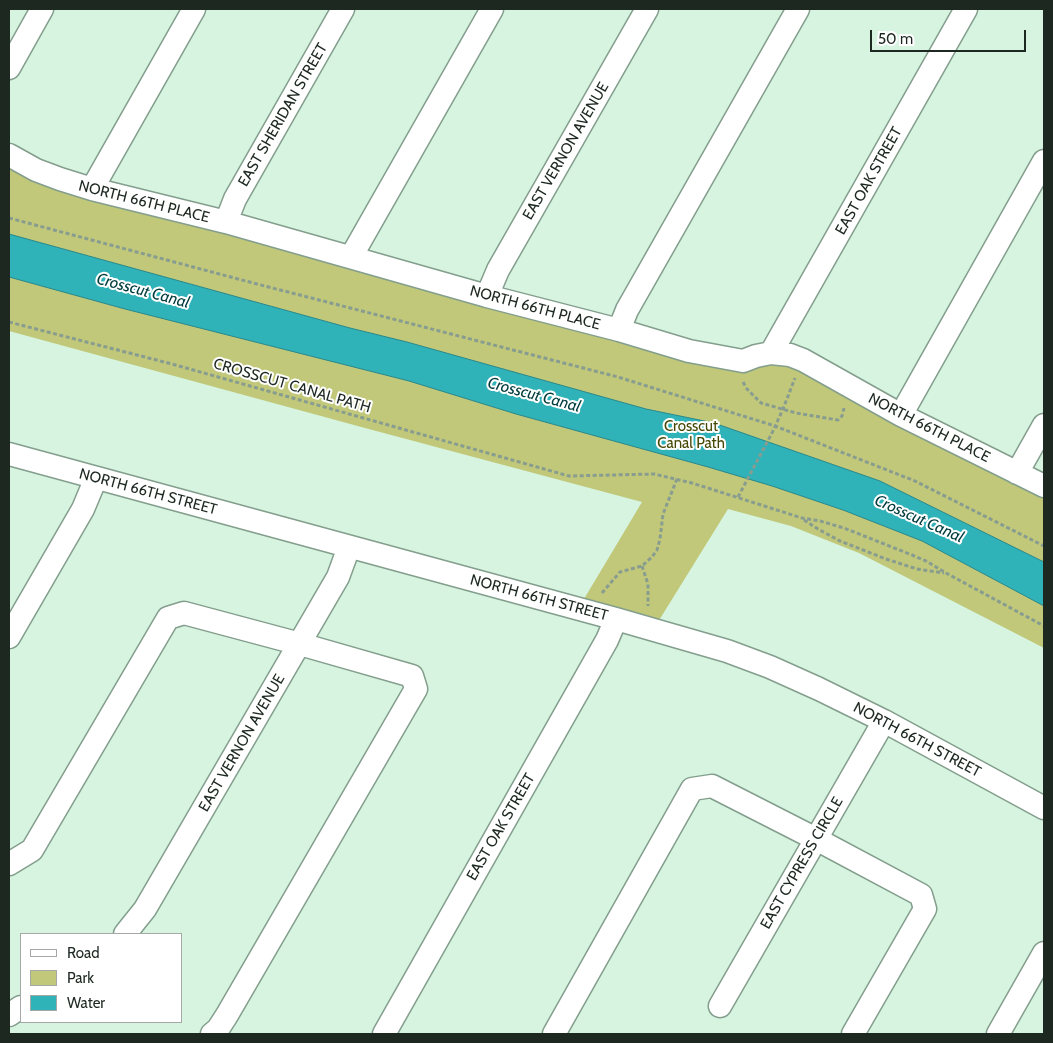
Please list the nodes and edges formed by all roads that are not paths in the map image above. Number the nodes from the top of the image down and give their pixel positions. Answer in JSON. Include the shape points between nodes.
{"nodes":[{"id":1,"x":42,"y":9,"type":"edge"},
{"id":2,"x":194,"y":9,"type":"edge"},
{"id":3,"x":343,"y":9,"type":"edge"},
{"id":4,"x":492,"y":9,"type":"edge"},
{"id":5,"x":647,"y":9,"type":"edge"},
{"id":6,"x":798,"y":9,"type":"edge"},
{"id":7,"x":966,"y":9,"type":"edge"},
{"id":8,"x":9,"y":68,"type":"edge"},
{"id":9,"x":9,"y":155,"type":"edge"},
{"id":10,"x":1044,"y":161,"type":"edge"},
{"id":11,"x":92,"y":189,"type":"junction"},
{"id":12,"x":226,"y":222,"type":"junction"},
{"id":13,"x":351,"y":257,"type":"junction"},
{"id":14,"x":487,"y":296,"type":"junction"},
{"id":15,"x":619,"y":330,"type":"junction"},
{"id":16,"x":772,"y":353,"type":"junction"},
{"id":17,"x":901,"y":415,"type":"junction"},
{"id":18,"x":1044,"y":425,"type":"edge"},
{"id":19,"x":9,"y":454,"type":"edge"},
{"id":20,"x":1017,"y":473,"type":"junction"},
{"id":21,"x":96,"y":478,"type":"junction"},
{"id":22,"x":1044,"y":486,"type":"edge"},
{"id":23,"x":349,"y":547,"type":"junction"},
{"id":24,"x":616,"y":619,"type":"junction"},
{"id":25,"x":9,"y":637,"type":"edge"},
{"id":26,"x":300,"y":644,"type":"junction"},
{"id":27,"x":884,"y":721,"type":"junction"},
{"id":28,"x":1044,"y":808,"type":"edge"},
{"id":29,"x":816,"y":839,"type":"junction"},
{"id":30,"x":9,"y":864,"type":"edge"},
{"id":31,"x":126,"y":933,"type":"edge"},
{"id":32,"x":1044,"y":953,"type":"edge"},
{"id":33,"x":720,"y":1006,"type":"dead end"},
{"id":34,"x":20,"y":1008,"type":"edge"},
{"id":35,"x":9,"y":1015,"type":"edge"},
{"id":36,"x":212,"y":1034,"type":"edge"},
{"id":37,"x":384,"y":1034,"type":"edge"},
{"id":38,"x":554,"y":1034,"type":"edge"},
{"id":39,"x":854,"y":1034,"type":"edge"},
{"id":40,"x":998,"y":1034,"type":"edge"}],
"edges":[{"from":1,"to":8,"type":"street"},
{"from":2,"to":11,"type":"street"},
{"from":3,"to":12,"type":"street","name":"EAST SHERIDAN STREET","via":[[235,199]]},
{"from":4,"to":13,"type":"street"},
{"from":5,"to":14,"type":"street","name":"EAST VERNON AVENUE","via":[[498,270]]},
{"from":6,"to":15,"type":"street","via":[[627,310]]},
{"from":7,"to":16,"type":"street","name":"EAST OAK STREET"},
{"from":9,"to":11,"type":"street","name":"NORTH 66TH PLACE","via":[[36,170]]},
{"from":10,"to":17,"type":"street"},
{"from":11,"to":12,"type":"street","name":"NORTH 66TH PLACE"},
{"from":12,"to":13,"type":"street","name":"NORTH 66TH PLACE"},
{"from":13,"to":14,"type":"street","name":"NORTH 66TH PLACE"},
{"from":14,"to":15,"type":"street","name":"NORTH 66TH PLACE"},
{"from":15,"to":16,"type":"street","name":"NORTH 66TH PLACE","via":[[689,351],[743,361]]},
{"from":16,"to":17,"type":"street","name":"NORTH 66TH PLACE","via":[[803,360]]},
{"from":17,"to":20,"type":"street","name":"NORTH 66TH PLACE"},
{"from":18,"to":20,"type":"street"},
{"from":19,"to":21,"type":"street","name":"NORTH 66TH STREET"},
{"from":20,"to":22,"type":"street","name":"NORTH 66TH PLACE"},
{"from":21,"to":23,"type":"street","name":"NORTH 66TH STREET"},
{"from":21,"to":25,"type":"street","via":[[83,509]]},
{"from":23,"to":24,"type":"street","name":"NORTH 66TH STREET"},
{"from":23,"to":26,"type":"street","name":"EAST VERNON AVENUE","via":[[338,577]]},
{"from":24,"to":27,"type":"street","name":"NORTH 66TH STREET","via":[[770,667]]},
{"from":24,"to":37,"type":"street","name":"EAST OAK STREET"},
{"from":26,"to":30,"type":"street","via":[[184,613],[168,618],[32,850]]},
{"from":26,"to":31,"type":"street","name":"EAST VERNON AVENUE","via":[[145,909]]},
{"from":26,"to":36,"type":"street","via":[[412,676],[416,689],[227,1016]]},
{"from":27,"to":28,"type":"street","name":"NORTH 66TH STREET"},
{"from":27,"to":29,"type":"street","name":"EAST CYPRESS CIRCLE"},
{"from":29,"to":33,"type":"street","name":"EAST CYPRESS CIRCLE"},
{"from":29,"to":38,"type":"street","via":[[712,786],[692,789]]},
{"from":29,"to":39,"type":"street","via":[[921,894],[924,909]]},
{"from":32,"to":40,"type":"street"},
{"from":34,"to":35,"type":"street"}]}
